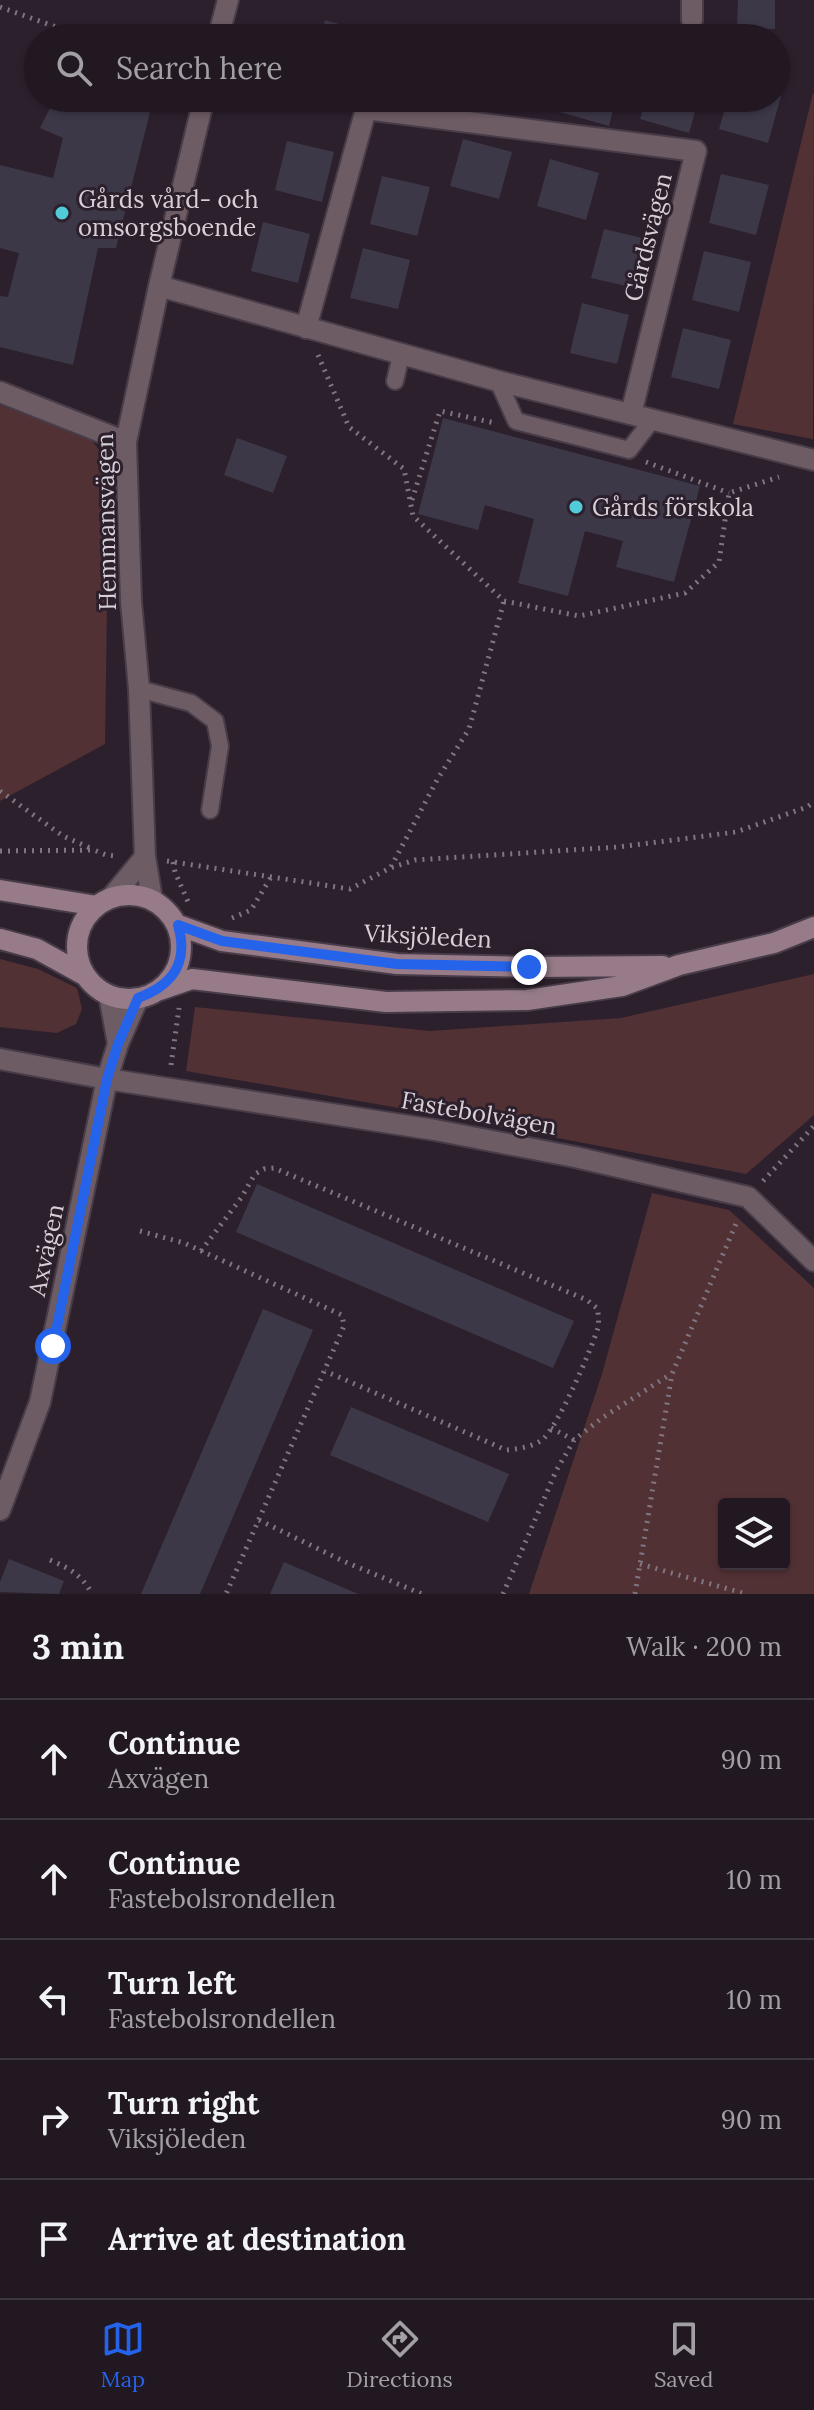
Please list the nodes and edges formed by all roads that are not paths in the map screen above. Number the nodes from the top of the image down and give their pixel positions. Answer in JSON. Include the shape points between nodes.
{"nodes":[{"id":1,"x":228,"y":0,"type":"edge"},
{"id":2,"x":222,"y":24,"type":"edge"},
{"id":3,"x":201,"y":112,"type":"edge"},
{"id":4,"x":365,"y":112,"type":"edge"},
{"id":5,"x":390,"y":112,"type":"edge"},
{"id":6,"x":159,"y":286,"type":"junction"},
{"id":7,"x":306,"y":328,"type":"junction"},
{"id":8,"x":401,"y":355,"type":"junction"},
{"id":9,"x":395,"y":381,"type":"dead end"},
{"id":10,"x":498,"y":381,"type":"junction"},
{"id":11,"x":0,"y":392,"type":"edge"},
{"id":12,"x":631,"y":414,"type":"junction"},
{"id":13,"x":652,"y":420,"type":"junction"},
{"id":14,"x":126,"y":442,"type":"junction"},
{"id":15,"x":813,"y":460,"type":"edge"},
{"id":16,"x":139,"y":689,"type":"junction"},
{"id":17,"x":210,"y":810,"type":"dead end"},
{"id":18,"x":145,"y":857,"type":"junction"},
{"id":19,"x":0,"y":890,"type":"edge"},
{"id":20,"x":152,"y":899,"type":"junction"},
{"id":21,"x":104,"y":902,"type":"junction"},
{"id":22,"x":178,"y":925,"type":"junction"},
{"id":23,"x":814,"y":927,"type":"edge"},
{"id":24,"x":0,"y":939,"type":"edge"},
{"id":25,"x":679,"y":965,"type":"junction"},
{"id":26,"x":86,"y":976,"type":"junction"},
{"id":27,"x":109,"y":995,"type":"junction"},
{"id":28,"x":148,"y":995,"type":"junction"},
{"id":29,"x":118,"y":1044,"type":"junction"},
{"id":30,"x":0,"y":1059,"type":"edge"},
{"id":31,"x":107,"y":1079,"type":"junction"},
{"id":32,"x":814,"y":1261,"type":"edge"},
{"id":33,"x":0,"y":1510,"type":"edge"}],
"edges":[{"from":1,"to":2,"type":"street"},
{"from":3,"to":6,"type":"street","name":"Hemmansvägen"},
{"from":4,"to":7,"type":"street","name":"Gårdsvägen"},
{"from":5,"to":12,"type":"street","name":"Gårdsvägen","via":[[696,151]]},
{"from":6,"to":7,"type":"street"},
{"from":6,"to":14,"type":"street","name":"Hemmansvägen"},
{"from":7,"to":8,"type":"street"},
{"from":8,"to":9,"type":"lane"},
{"from":8,"to":10,"type":"street"},
{"from":10,"to":12,"type":"street"},
{"from":10,"to":13,"type":"lane","via":[[516,421],[629,450]]},
{"from":11,"to":14,"type":"street"},
{"from":12,"to":13,"type":"street"},
{"from":13,"to":15,"type":"street"},
{"from":14,"to":16,"type":"street","name":"Hemmansvägen"},
{"from":16,"to":17,"type":"lane","via":[[191,703],[215,721],[220,746]]},
{"from":16,"to":18,"type":"street","name":"Hemmansvägen"},
{"from":18,"to":20,"type":"street","name":"Hemmansvägen"},
{"from":18,"to":21,"type":"street"},
{"from":19,"to":21,"type":"main road"},
{"from":20,"to":21,"type":"main road","via":[[125,894]]},
{"from":20,"to":22,"type":"main road"},
{"from":21,"to":26,"type":"main road","via":[[83,922],[77,944]]},
{"from":22,"to":25,"type":"main road","name":"Viksjöleden","via":[[222,941],[397,964]]},
{"from":22,"to":28,"type":"main road","via":[[181,955],[175,972]]},
{"from":23,"to":25,"type":"main road","name":"Viksjöleden","via":[[774,943]]},
{"from":24,"to":26,"type":"main road","via":[[37,949]]},
{"from":25,"to":28,"type":"main road","name":"Viksjöleden","via":[[622,986],[527,1000],[386,1002],[192,979]]},
{"from":26,"to":27,"type":"main road"},
{"from":27,"to":28,"type":"main road"},
{"from":27,"to":29,"type":"street","name":"Axvägen"},
{"from":28,"to":29,"type":"street","name":"Axvägen"},
{"from":29,"to":31,"type":"street","name":"Axvägen"},
{"from":30,"to":31,"type":"street","name":"Fastebolvägen"},
{"from":31,"to":32,"type":"street","name":"Fastebolvägen","via":[[435,1130],[748,1197]]},
{"from":31,"to":33,"type":"street","name":"Axvägen","via":[[40,1402]]}]}
